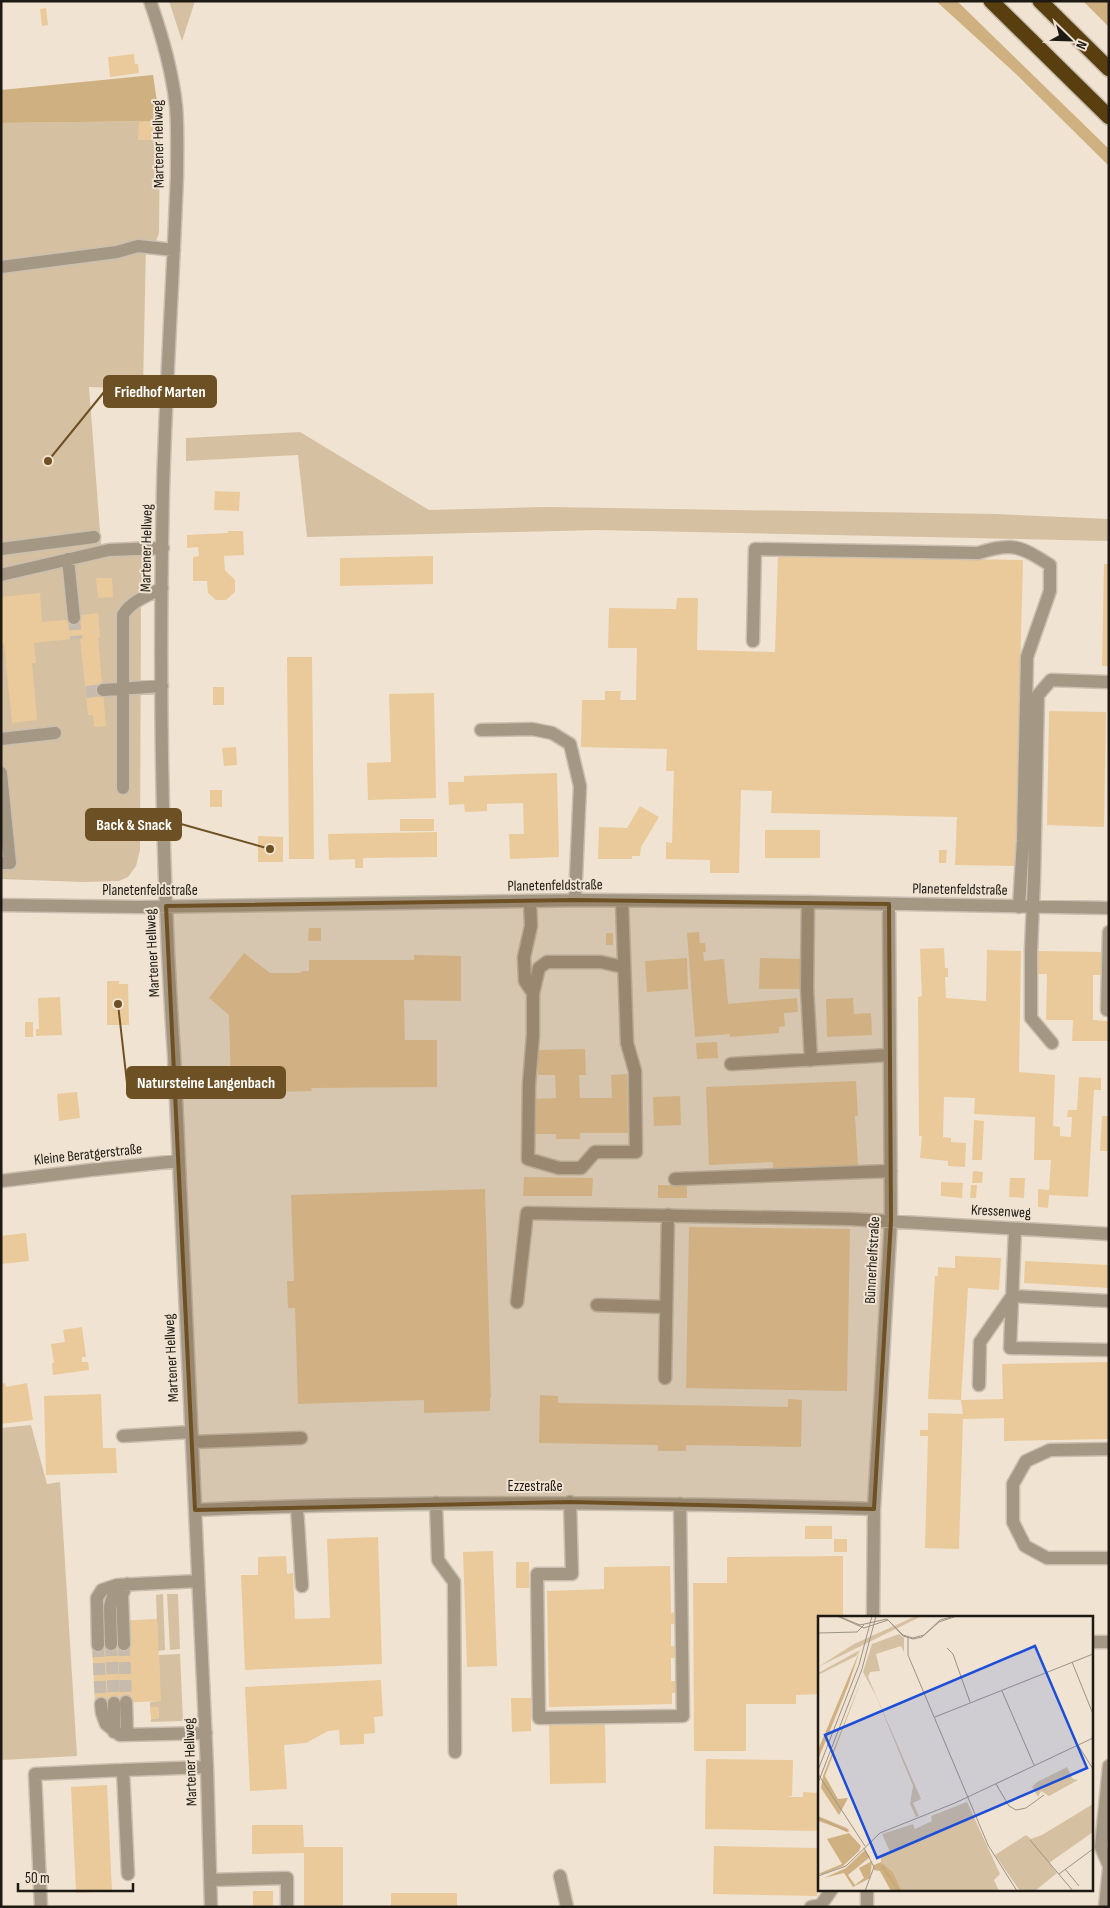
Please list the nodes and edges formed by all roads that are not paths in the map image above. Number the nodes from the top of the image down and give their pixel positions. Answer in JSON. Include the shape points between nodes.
{"nodes":[{"id":1,"x":150,"y":1,"type":"edge"},
{"id":2,"x":991,"y":1,"type":"edge"},
{"id":3,"x":1040,"y":1,"type":"edge"},
{"id":4,"x":1109,"y":69,"type":"edge"},
{"id":5,"x":1109,"y":117,"type":"edge"},
{"id":6,"x":174,"y":250,"type":"junction"},
{"id":7,"x":1,"y":266,"type":"edge"},
{"id":8,"x":94,"y":537,"type":"dead end"},
{"id":9,"x":163,"y":548,"type":"junction"},
{"id":10,"x":1,"y":549,"type":"edge"},
{"id":11,"x":68,"y":559,"type":"junction"},
{"id":12,"x":1,"y":575,"type":"edge"},
{"id":13,"x":162,"y":588,"type":"junction"},
{"id":14,"x":74,"y":618,"type":"tunnel mouth"},
{"id":15,"x":753,"y":641,"type":"dead end"},
{"id":16,"x":1107,"y":682,"type":"dead end"},
{"id":17,"x":162,"y":686,"type":"junction"},
{"id":18,"x":123,"y":688,"type":"junction"},
{"id":19,"x":103,"y":690,"type":"tunnel mouth"},
{"id":20,"x":481,"y":730,"type":"dead end"},
{"id":21,"x":55,"y":733,"type":"dead end"},
{"id":22,"x":1,"y":739,"type":"edge"},
{"id":23,"x":1,"y":773,"type":"edge"},
{"id":24,"x":123,"y":788,"type":"dead end"},
{"id":25,"x":1,"y":863,"type":"edge"},
{"id":26,"x":575,"y":900,"type":"junction"},
{"id":27,"x":530,"y":901,"type":"junction"},
{"id":28,"x":622,"y":901,"type":"junction"},
{"id":29,"x":808,"y":902,"type":"junction"},
{"id":30,"x":889,"y":904,"type":"junction"},
{"id":31,"x":1,"y":905,"type":"edge"},
{"id":32,"x":166,"y":906,"type":"junction"},
{"id":33,"x":1019,"y":907,"type":"junction"},
{"id":34,"x":1033,"y":907,"type":"junction"},
{"id":35,"x":1109,"y":908,"type":"edge"},
{"id":36,"x":1109,"y":932,"type":"edge"},
{"id":37,"x":623,"y":967,"type":"junction"},
{"id":38,"x":533,"y":992,"type":"junction"},
{"id":39,"x":1107,"y":1010,"type":"dead end"},
{"id":40,"x":1052,"y":1043,"type":"dead end"},
{"id":41,"x":890,"y":1054,"type":"junction"},
{"id":42,"x":811,"y":1060,"type":"junction"},
{"id":43,"x":730,"y":1064,"type":"dead end"},
{"id":44,"x":178,"y":1161,"type":"junction"},
{"id":45,"x":891,"y":1171,"type":"junction"},
{"id":46,"x":675,"y":1179,"type":"dead end"},
{"id":47,"x":1,"y":1181,"type":"edge"},
{"id":48,"x":668,"y":1215,"type":"junction"},
{"id":49,"x":891,"y":1221,"type":"junction"},
{"id":50,"x":1016,"y":1229,"type":"junction"},
{"id":51,"x":1109,"y":1234,"type":"edge"},
{"id":52,"x":1012,"y":1296,"type":"junction"},
{"id":53,"x":1109,"y":1301,"type":"edge"},
{"id":54,"x":517,"y":1302,"type":"dead end"},
{"id":55,"x":597,"y":1305,"type":"dead end"},
{"id":56,"x":666,"y":1307,"type":"junction"},
{"id":57,"x":1109,"y":1350,"type":"edge"},
{"id":58,"x":665,"y":1378,"type":"dead end"},
{"id":59,"x":979,"y":1385,"type":"dead end"},
{"id":60,"x":123,"y":1436,"type":"dead end"},
{"id":61,"x":192,"y":1437,"type":"junction"},
{"id":62,"x":301,"y":1438,"type":"dead end"},
{"id":63,"x":1109,"y":1449,"type":"edge"},
{"id":64,"x":570,"y":1502,"type":"junction"},
{"id":65,"x":436,"y":1503,"type":"junction"},
{"id":66,"x":680,"y":1504,"type":"junction"},
{"id":67,"x":297,"y":1507,"type":"junction"},
{"id":68,"x":874,"y":1509,"type":"junction"},
{"id":69,"x":195,"y":1510,"type":"junction"},
{"id":70,"x":1109,"y":1558,"type":"edge"},
{"id":71,"x":198,"y":1581,"type":"junction"},
{"id":72,"x":302,"y":1586,"type":"dead end"},
{"id":73,"x":873,"y":1616,"type":"edge"},
{"id":74,"x":1092,"y":1642,"type":"edge"},
{"id":75,"x":1109,"y":1642,"type":"edge"},
{"id":76,"x":111,"y":1644,"type":"tunnel mouth"},
{"id":77,"x":206,"y":1733,"type":"junction"},
{"id":78,"x":127,"y":1735,"type":"junction"},
{"id":79,"x":455,"y":1752,"type":"dead end"},
{"id":80,"x":1109,"y":1766,"type":"edge"},
{"id":81,"x":207,"y":1767,"type":"junction"},
{"id":82,"x":123,"y":1770,"type":"junction"},
{"id":83,"x":1109,"y":1867,"type":"edge"},
{"id":84,"x":128,"y":1874,"type":"dead end"},
{"id":85,"x":560,"y":1876,"type":"dead end"},
{"id":86,"x":210,"y":1880,"type":"junction"},
{"id":87,"x":831,"y":1890,"type":"edge"},
{"id":88,"x":867,"y":1890,"type":"edge"},
{"id":89,"x":41,"y":1907,"type":"edge"},
{"id":90,"x":211,"y":1907,"type":"edge"},
{"id":91,"x":287,"y":1907,"type":"edge"},
{"id":92,"x":567,"y":1907,"type":"edge"},
{"id":93,"x":811,"y":1907,"type":"edge"},
{"id":94,"x":867,"y":1907,"type":"edge"},
{"id":95,"x":1105,"y":1907,"type":"edge"}],
"edges":[{"from":1,"to":6,"type":"street","name":"Martener Hellweg","via":[[165,50],[176,106]]},
{"from":2,"to":5,"type":"highway"},
{"from":3,"to":4,"type":"highway"},
{"from":6,"to":7,"type":"street","via":[[138,246],[117,252]]},
{"from":6,"to":9,"type":"street","name":"Martener Hellweg"},
{"from":8,"to":10,"type":"street"},
{"from":9,"to":11,"type":"street","via":[[108,550]]},
{"from":9,"to":13,"type":"street","name":"Martener Hellweg"},
{"from":11,"to":12,"type":"street"},
{"from":11,"to":14,"type":"street"},
{"from":13,"to":17,"type":"street","name":"Martener Hellweg"},
{"from":13,"to":18,"type":"street","via":[[127,608],[123,615]]},
{"from":15,"to":33,"type":"street","via":[[755,549],[978,553],[998,547],[1023,548],[1050,565],[1050,591],[1027,658]]},
{"from":16,"to":34,"type":"street","via":[[1051,680],[1038,695]]},
{"from":17,"to":18,"type":"street"},
{"from":17,"to":32,"type":"street","name":"Martener Hellweg","via":[[161,775]]},
{"from":18,"to":19,"type":"street"},
{"from":18,"to":24,"type":"street"},
{"from":20,"to":26,"type":"street","via":[[532,729],[552,733],[570,744],[580,786]]},
{"from":21,"to":22,"type":"street"},
{"from":23,"to":25,"type":"street","via":[[10,864]]},
{"from":26,"to":27,"type":"street","name":"Planetenfeldstraße"},
{"from":26,"to":28,"type":"street","name":"Planetenfeldstraße"},
{"from":27,"to":32,"type":"street","name":"Planetenfeldstraße"},
{"from":27,"to":38,"type":"street","via":[[531,926],[524,957],[525,981]]},
{"from":28,"to":29,"type":"street","name":"Planetenfeldstraße"},
{"from":28,"to":37,"type":"street"},
{"from":29,"to":30,"type":"street","name":"Planetenfeldstraße"},
{"from":29,"to":42,"type":"street","via":[[807,988]]},
{"from":30,"to":33,"type":"street","name":"Planetenfeldstraße"},
{"from":30,"to":41,"type":"street","name":"Bünnerhelfstraße"},
{"from":31,"to":32,"type":"street","name":"Planetenfeldstraße"},
{"from":32,"to":44,"type":"street","name":"Martener Hellweg"},
{"from":33,"to":34,"type":"street","name":"Planetenfeldstraße"},
{"from":34,"to":35,"type":"street","name":"Planetenfeldstraße"},
{"from":34,"to":40,"type":"street","via":[[1031,1018]]},
{"from":36,"to":39,"type":"street"},
{"from":37,"to":38,"type":"street","via":[[601,962],[547,962],[539,968]]},
{"from":37,"to":38,"type":"street","via":[[627,1043],[635,1070],[636,1152],[595,1152],[581,1168],[559,1168],[528,1159]]},
{"from":41,"to":42,"type":"street"},
{"from":41,"to":45,"type":"street","name":"Bünnerhelfstraße"},
{"from":42,"to":43,"type":"street"},
{"from":44,"to":47,"type":"street","name":"Kleine Beratgerstraße"},
{"from":44,"to":61,"type":"street","name":"Martener Hellweg"},
{"from":45,"to":46,"type":"street"},
{"from":45,"to":49,"type":"street","name":"Bünnerhelfstraße"},
{"from":48,"to":49,"type":"street","name":"Kressenweg"},
{"from":48,"to":54,"type":"street","name":"Kressenweg","via":[[527,1212]]},
{"from":48,"to":56,"type":"street"},
{"from":49,"to":50,"type":"street","name":"Kressenweg"},
{"from":49,"to":68,"type":"street","name":"Bünnerhelfstraße"},
{"from":50,"to":51,"type":"street","name":"Kressenweg"},
{"from":50,"to":52,"type":"street"},
{"from":52,"to":53,"type":"street"},
{"from":52,"to":57,"type":"street","via":[[1010,1348]]},
{"from":52,"to":59,"type":"street","via":[[980,1342]]},
{"from":55,"to":56,"type":"street"},
{"from":56,"to":58,"type":"street"},
{"from":60,"to":61,"type":"street"},
{"from":61,"to":62,"type":"street"},
{"from":61,"to":69,"type":"street","name":"Martener Hellweg"},
{"from":63,"to":70,"type":"street","via":[[1050,1450],[1026,1461],[1012,1484],[1012,1522],[1025,1546],[1047,1558]]},
{"from":64,"to":65,"type":"street","name":"Ezzestraße"},
{"from":64,"to":66,"type":"street","name":"Ezzestraße"},
{"from":64,"to":66,"type":"street","via":[[572,1574],[537,1574],[539,1718],[683,1716]]},
{"from":65,"to":67,"type":"street","name":"Ezzestraße"},
{"from":65,"to":79,"type":"street","via":[[438,1560],[454,1582]]},
{"from":66,"to":68,"type":"street","name":"Ezzestraße"},
{"from":67,"to":69,"type":"street","name":"Ezzestraße"},
{"from":67,"to":72,"type":"street"},
{"from":68,"to":73,"type":"street","name":"Bünnerhelfstraße"},
{"from":69,"to":71,"type":"street","name":"Martener Hellweg"},
{"from":71,"to":76,"type":"street","via":[[122,1585],[110,1607]]},
{"from":71,"to":77,"type":"street","name":"Martener Hellweg"},
{"from":74,"to":75,"type":"street"},
{"from":77,"to":78,"type":"street"},
{"from":77,"to":81,"type":"street","name":"Martener Hellweg"},
{"from":78,"to":78,"type":"street","via":[[114,1703],[114,1732]]},
{"from":80,"to":83,"type":"street","via":[[1101,1847]]},
{"from":81,"to":82,"type":"street"},
{"from":81,"to":86,"type":"street","name":"Martener Hellweg"},
{"from":82,"to":84,"type":"street"},
{"from":82,"to":89,"type":"street","via":[[36,1774]]},
{"from":83,"to":95,"type":"street"},
{"from":85,"to":92,"type":"street"},
{"from":86,"to":90,"type":"street","name":"Martener Hellweg"},
{"from":86,"to":91,"type":"street","via":[[287,1878]]},
{"from":87,"to":93,"type":"street","via":[[821,1905]]},
{"from":88,"to":94,"type":"street"}]}
